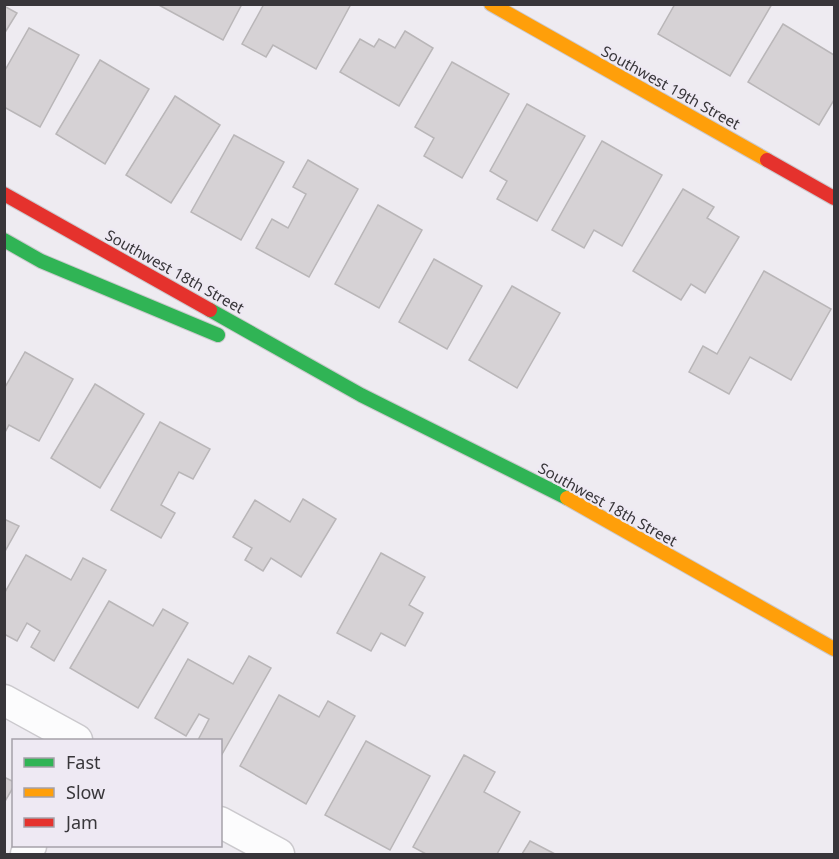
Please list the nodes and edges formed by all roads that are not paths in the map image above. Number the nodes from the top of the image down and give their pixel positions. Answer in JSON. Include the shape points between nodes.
{"nodes":[{"id":1,"x":500,"y":7,"type":"edge"},
{"id":2,"x":4,"y":194,"type":"edge"},
{"id":3,"x":834,"y":198,"type":"edge"},
{"id":4,"x":4,"y":240,"type":"edge"},
{"id":5,"x":229,"y":340,"type":"dead end"},
{"id":6,"x":251,"y":349,"type":"dead end"},
{"id":7,"x":361,"y":395,"type":"junction"},
{"id":8,"x":834,"y":649,"type":"edge"},
{"id":9,"x":4,"y":700,"type":"edge"},
{"id":10,"x":73,"y":739,"type":"edge"},
{"id":11,"x":222,"y":823,"type":"edge"},
{"id":12,"x":279,"y":855,"type":"edge"}],
"edges":[{"from":1,"to":3,"type":"main road","name":"Southwest 19th Street"},
{"from":2,"to":7,"type":"main road","name":"Southwest 18th Street"},
{"from":4,"to":5,"type":"main road","via":[[41,261]]},
{"from":6,"to":7,"type":"main road","name":"Southwest 18th Street"},
{"from":7,"to":8,"type":"main road","name":"Southwest 18th Street","via":[[568,499]]},
{"from":9,"to":10,"type":"street"},
{"from":11,"to":12,"type":"street"}]}
